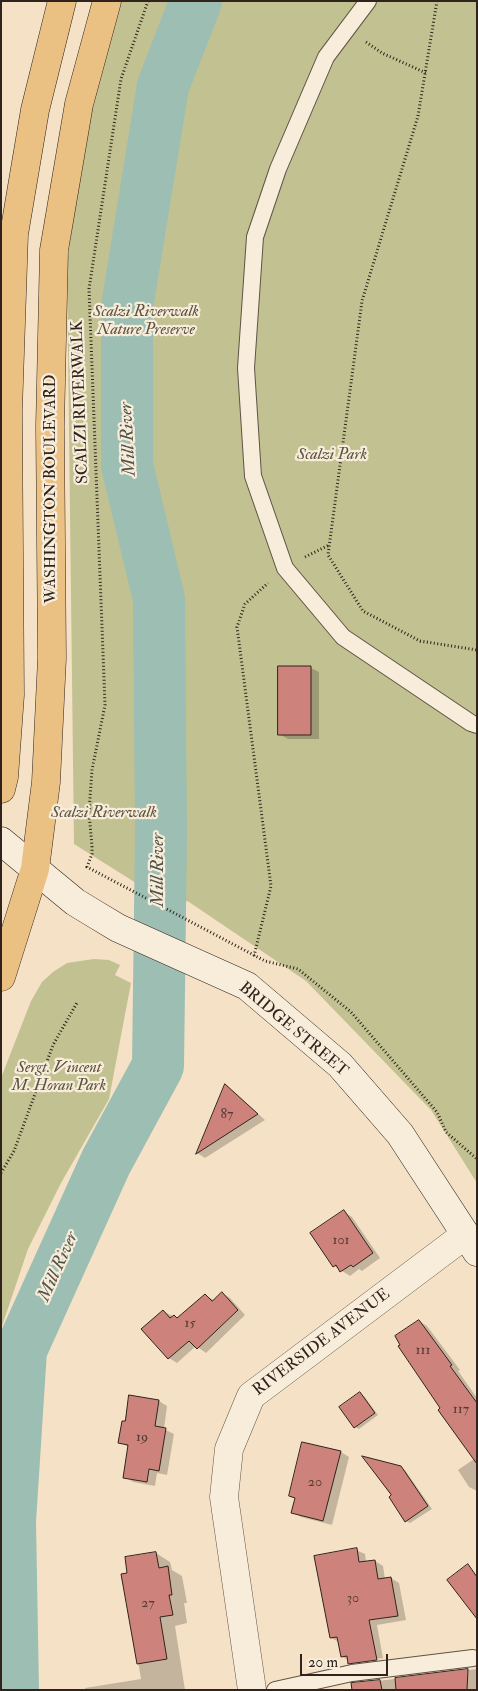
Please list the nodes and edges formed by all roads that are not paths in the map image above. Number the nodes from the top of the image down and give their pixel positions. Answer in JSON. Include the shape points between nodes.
{"nodes":[{"id":1,"x":62,"y":1,"type":"edge"},
{"id":2,"x":107,"y":1,"type":"edge"},
{"id":3,"x":368,"y":1,"type":"edge"},
{"id":4,"x":9,"y":561,"type":"junction"},
{"id":5,"x":1,"y":596,"type":"edge"},
{"id":6,"x":477,"y":724,"type":"edge"},
{"id":7,"x":1,"y":789,"type":"edge"},
{"id":8,"x":1,"y":841,"type":"edge"},
{"id":9,"x":34,"y":869,"type":"junction"},
{"id":10,"x":1,"y":977,"type":"edge"},
{"id":11,"x":473,"y":1238,"type":"edge"},
{"id":12,"x":473,"y":1658,"type":"dead end"},
{"id":13,"x":252,"y":1690,"type":"edge"},
{"id":14,"x":275,"y":1690,"type":"edge"}],
"edges":[{"from":1,"to":4,"type":"main road","via":[[35,110],[14,234],[8,411]]},
{"from":2,"to":9,"type":"main road","name":"WASHINGTON BOULEVARD","via":[[79,104],[54,250],[50,426],[52,658],[46,782]]},
{"from":3,"to":6,"type":"lane","via":[[326,57],[278,170],[255,237],[246,368],[253,476],[284,568],[343,637]]},
{"from":4,"to":5,"type":"main road"},
{"from":4,"to":7,"type":"main road","via":[[10,695]]},
{"from":8,"to":9,"type":"main road","name":"BRIDGE STREET"},
{"from":9,"to":10,"type":"main road","name":"WASHINGTON BOULEVARD"},
{"from":9,"to":11,"type":"main road","name":"BRIDGE STREET","via":[[76,902],[118,928],[246,986],[340,1065],[400,1134]]},
{"from":11,"to":13,"type":"main road","name":"RIVERSIDE AVENUE","via":[[251,1396],[229,1449],[224,1497]]},
{"from":12,"to":14,"type":"lane","via":[[352,1673]]}]}
